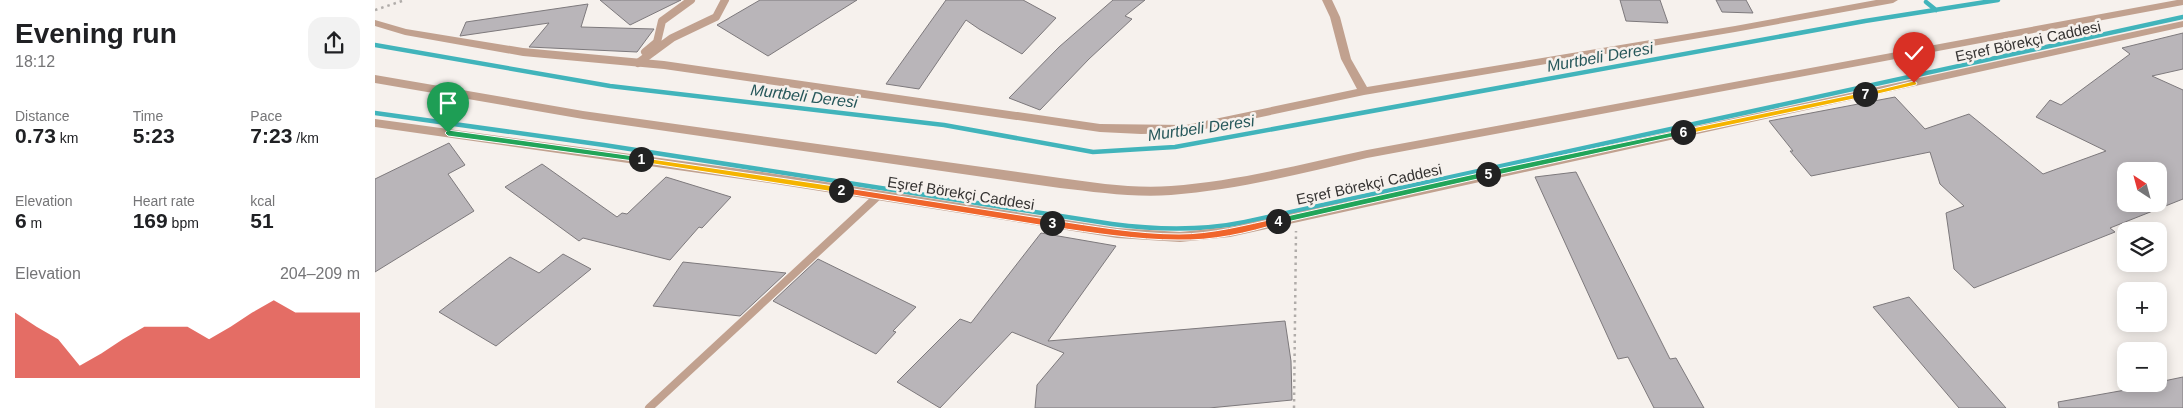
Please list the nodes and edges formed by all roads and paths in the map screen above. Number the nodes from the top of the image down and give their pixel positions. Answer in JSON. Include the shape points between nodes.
{"nodes":[{"id":1,"x":405,"y":0,"type":"edge"},
{"id":2,"x":691,"y":0,"type":"edge"},
{"id":3,"x":725,"y":0,"type":"edge"},
{"id":4,"x":1327,"y":0,"type":"edge"},
{"id":5,"x":1893,"y":0,"type":"edge"},
{"id":6,"x":2183,"y":2,"type":"edge"},
{"id":7,"x":375,"y":10,"type":"edge"},
{"id":8,"x":375,"y":23,"type":"edge"},
{"id":9,"x":2183,"y":24,"type":"edge"},
{"id":10,"x":635,"y":62,"type":"junction"},
{"id":11,"x":375,"y":79,"type":"edge"},
{"id":12,"x":1363,"y":91,"type":"junction"},
{"id":13,"x":375,"y":123,"type":"edge"},
{"id":14,"x":878,"y":196,"type":"junction"},
{"id":15,"x":1296,"y":217,"type":"junction"},
{"id":16,"x":649,"y":408,"type":"edge"},
{"id":17,"x":1294,"y":408,"type":"edge"}],
"edges":[{"from":1,"to":7,"type":"path"},
{"from":2,"to":10,"type":"lane","via":[[662,21],[657,42]]},
{"from":3,"to":10,"type":"lane","via":[[716,17],[672,38]]},
{"from":4,"to":12,"type":"street","via":[[1346,59]]},
{"from":5,"to":12,"type":"street"},
{"from":6,"to":11,"type":"street","via":[[1367,154],[1262,178],[1171,191],[1060,184],[593,116]]},
{"from":8,"to":10,"type":"street","via":[[405,32],[523,52]]},
{"from":9,"to":15,"type":"street","name":"Eşref Börekçi Caddesi"},
{"from":10,"to":12,"type":"street","via":[[1100,128],[1141,130],[1185,129]]},
{"from":13,"to":14,"type":"street","name":"Eşref Börekçi Caddesi"},
{"from":14,"to":15,"type":"street","name":"Eşref Börekçi Caddesi","via":[[1152,236],[1230,232]]},
{"from":14,"to":16,"type":"lane"},
{"from":15,"to":17,"type":"path"}]}
